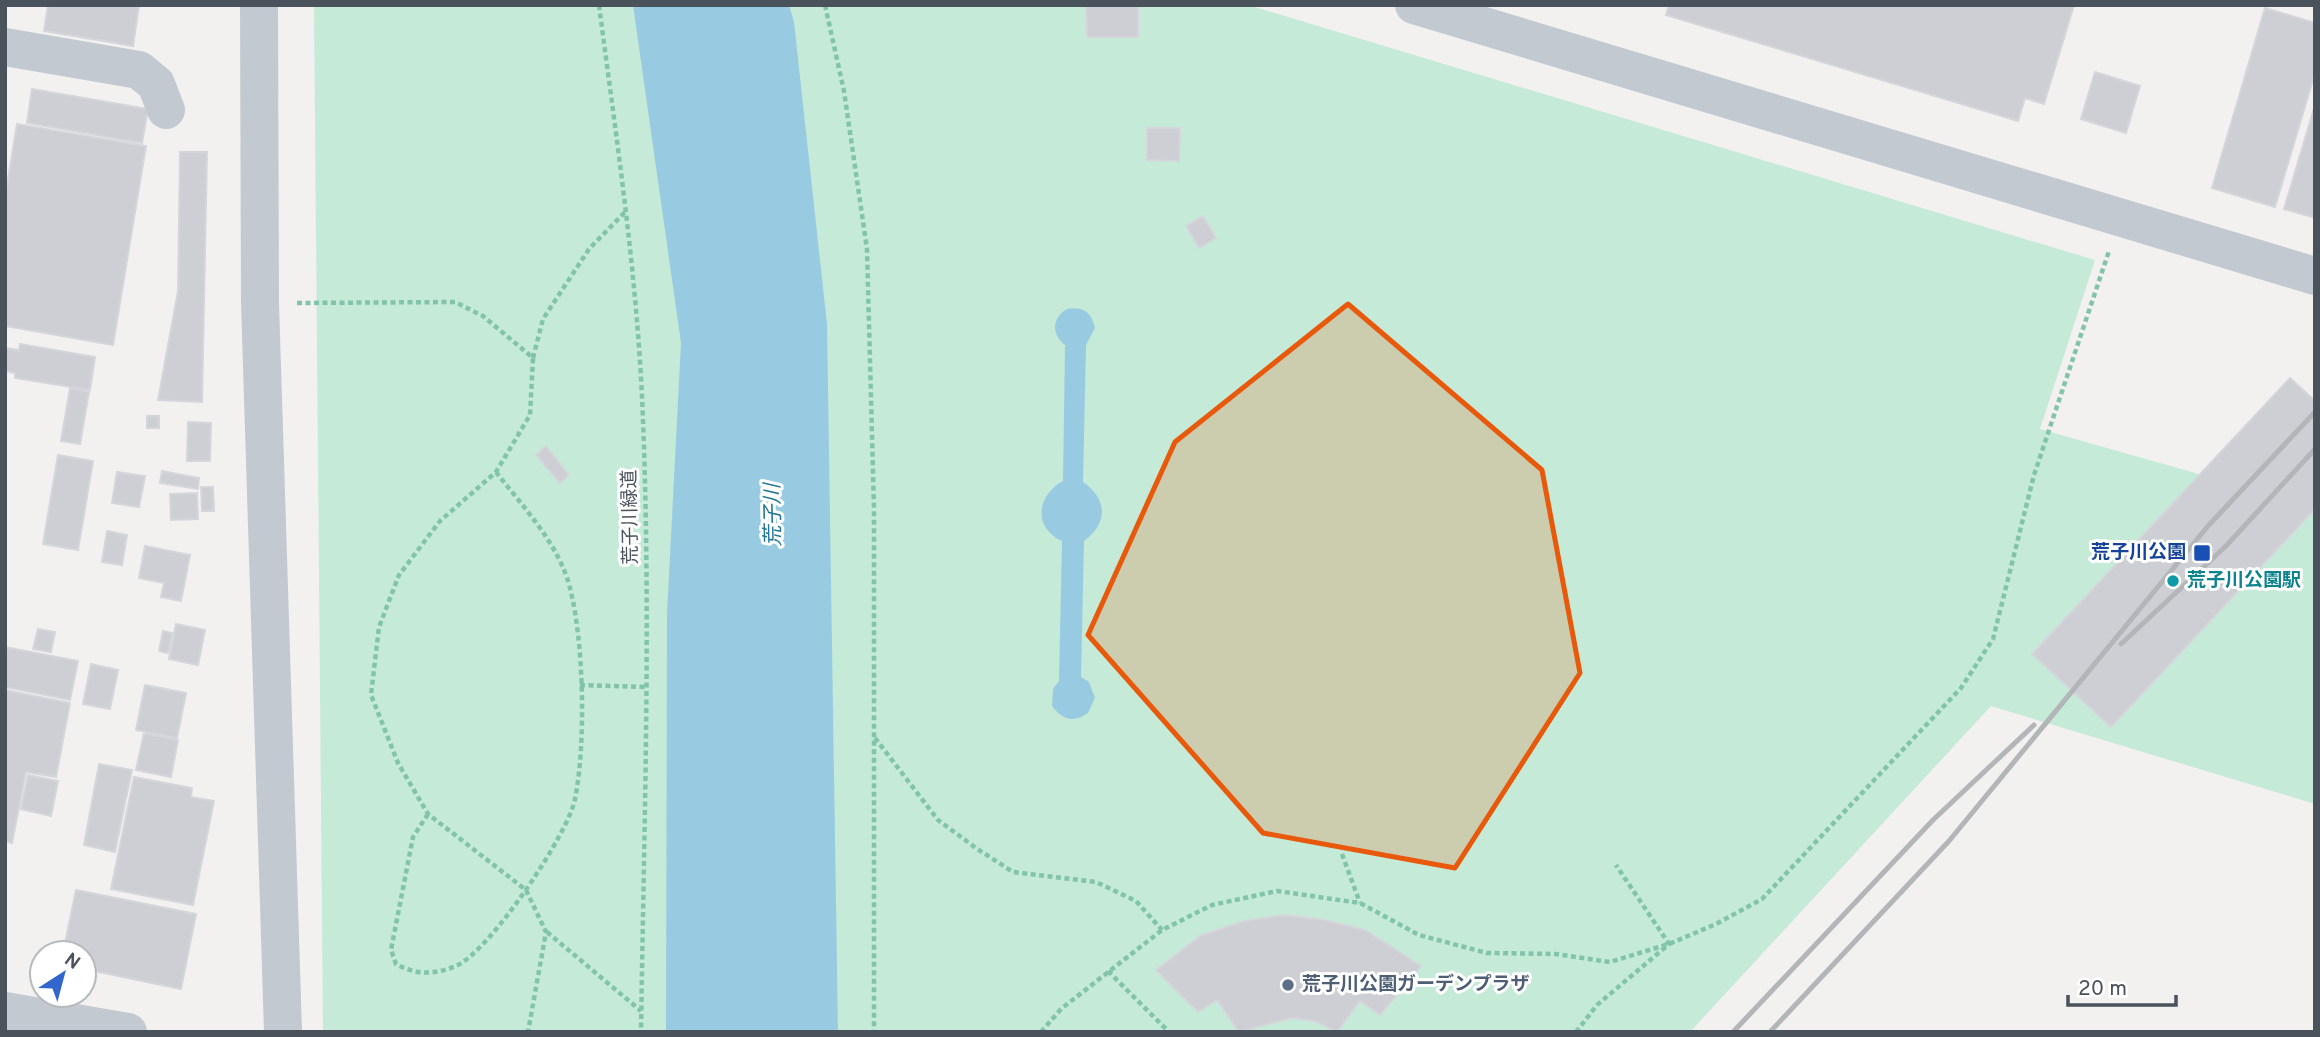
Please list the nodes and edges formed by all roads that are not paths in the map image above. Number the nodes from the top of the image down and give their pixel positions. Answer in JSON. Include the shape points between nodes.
{"nodes":[{"id":1,"x":259,"y":5,"type":"edge"},
{"id":2,"x":1415,"y":5,"type":"edge"},
{"id":3,"x":5,"y":47,"type":"edge"},
{"id":4,"x":166,"y":110,"type":"dead end"},
{"id":5,"x":2315,"y":276,"type":"edge"},
{"id":6,"x":5,"y":1011,"type":"edge"},
{"id":7,"x":128,"y":1032,"type":"edge"},
{"id":8,"x":283,"y":1032,"type":"edge"}],
"edges":[{"from":1,"to":8,"type":"street","via":[[260,303]]},
{"from":2,"to":5,"type":"street"},
{"from":3,"to":4,"type":"street","via":[[139,70],[156,84]]},
{"from":6,"to":7,"type":"street"}]}
